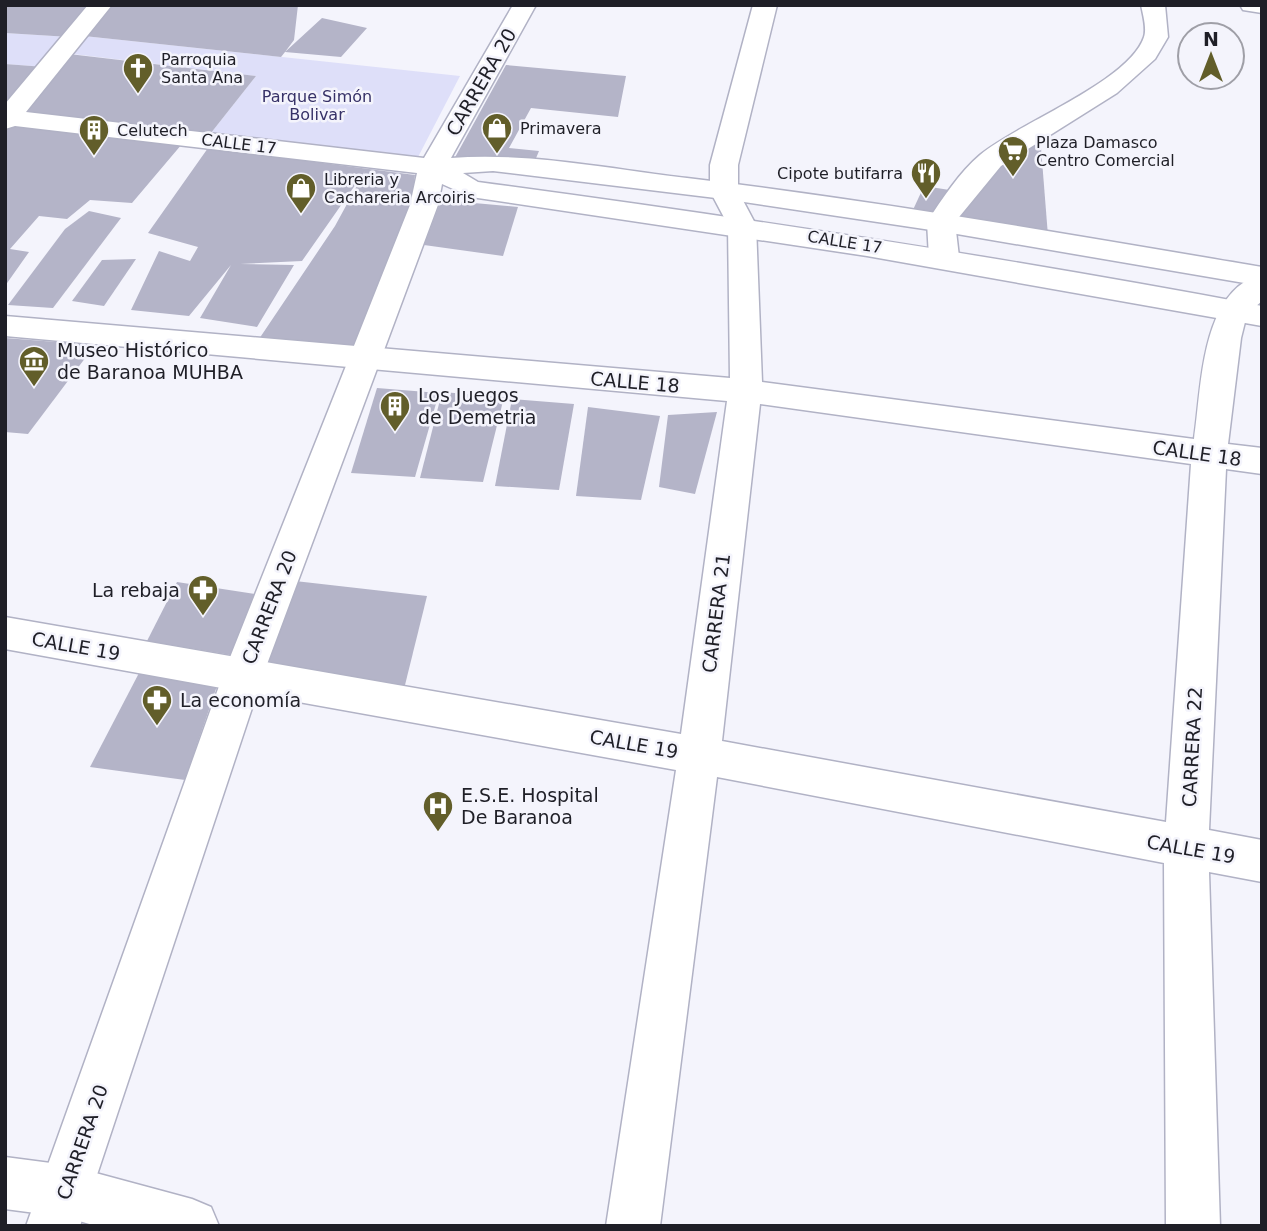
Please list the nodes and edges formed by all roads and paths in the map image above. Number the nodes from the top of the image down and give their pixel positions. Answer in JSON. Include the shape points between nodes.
{"nodes":[{"id":1,"x":101,"y":5,"type":"edge"},
{"id":2,"x":525,"y":5,"type":"edge"},
{"id":3,"x":765,"y":5,"type":"edge"},
{"id":4,"x":1153,"y":5,"type":"edge"},
{"id":5,"x":1251,"y":5,"type":"edge"},
{"id":6,"x":1262,"y":6,"type":"edge"},
{"id":7,"x":6,"y":118,"type":"edge"},
{"id":8,"x":432,"y":167,"type":"junction"},
{"id":9,"x":733,"y":208,"type":"junction"},
{"id":10,"x":941,"y":222,"type":"junction"},
{"id":11,"x":944,"y":257,"type":"junction"},
{"id":12,"x":1262,"y":277,"type":"edge"},
{"id":13,"x":1262,"y":284,"type":"edge"},
{"id":14,"x":1247,"y":313,"type":"edge"},
{"id":15,"x":5,"y":326,"type":"edge"},
{"id":16,"x":366,"y":360,"type":"junction"},
{"id":17,"x":745,"y":391,"type":"junction"},
{"id":18,"x":1209,"y":454,"type":"junction"},
{"id":19,"x":1262,"y":461,"type":"edge"},
{"id":20,"x":5,"y":633,"type":"edge"},
{"id":21,"x":243,"y":675,"type":"junction"},
{"id":22,"x":698,"y":755,"type":"junction"},
{"id":23,"x":1186,"y":849,"type":"junction"},
{"id":24,"x":1262,"y":861,"type":"edge"},
{"id":25,"x":5,"y":1183,"type":"edge"},
{"id":26,"x":59,"y":1208,"type":"edge"},
{"id":27,"x":192,"y":1226,"type":"edge"},
{"id":28,"x":633,"y":1226,"type":"edge"},
{"id":29,"x":1194,"y":1226,"type":"edge"}],
"edges":[{"from":1,"to":7,"type":"street"},
{"from":2,"to":8,"type":"street","name":"CARRERA 20"},
{"from":3,"to":9,"type":"street","name":"CARRERA 21","via":[[724,165]]},
{"from":4,"to":10,"type":"street","via":[[1156,35],[1148,53],[1129,72],[992,160]]},
{"from":5,"to":6,"type":"street"},
{"from":7,"to":8,"type":"street","name":"CALLE 17"},
{"from":8,"to":9,"type":"street","name":"CALLE 17","via":[[493,163]]},
{"from":8,"to":9,"type":"street","name":"CALLE 17","via":[[471,189]]},
{"from":8,"to":16,"type":"street","name":"CARRERA 20","via":[[424,205]]},
{"from":9,"to":10,"type":"street","name":"CALLE 17"},
{"from":9,"to":11,"type":"street","name":"CALLE 17"},
{"from":9,"to":17,"type":"street","name":"CARRERA 21"},
{"from":10,"to":11,"type":"street"},
{"from":10,"to":12,"type":"street","name":"CALLE 17"},
{"from":11,"to":14,"type":"street","name":"CALLE 17"},
{"from":13,"to":14,"type":"street"},
{"from":14,"to":18,"type":"street","name":"CARRERA 22","via":[[1225,338]]},
{"from":15,"to":16,"type":"street","name":"CALLE 18"},
{"from":16,"to":17,"type":"street","name":"CALLE 18"},
{"from":16,"to":21,"type":"street","name":"CARRERA 20"},
{"from":17,"to":18,"type":"street","name":"CALLE 18"},
{"from":17,"to":22,"type":"street","name":"CARRERA 21"},
{"from":18,"to":19,"type":"street","name":"CALLE 18"},
{"from":18,"to":23,"type":"street","name":"CARRERA 22"},
{"from":20,"to":21,"type":"street","name":"CALLE 19"},
{"from":21,"to":22,"type":"street","name":"CALLE 19"},
{"from":21,"to":26,"type":"street","name":"CARRERA 20"},
{"from":22,"to":23,"type":"street","name":"CALLE 19"},
{"from":22,"to":28,"type":"street","name":"CARRERA 21"},
{"from":23,"to":24,"type":"street","name":"CALLE 19"},
{"from":23,"to":29,"type":"street","name":"CARRERA 22"},
{"from":25,"to":26,"type":"street"},
{"from":26,"to":27,"type":"street"}]}
